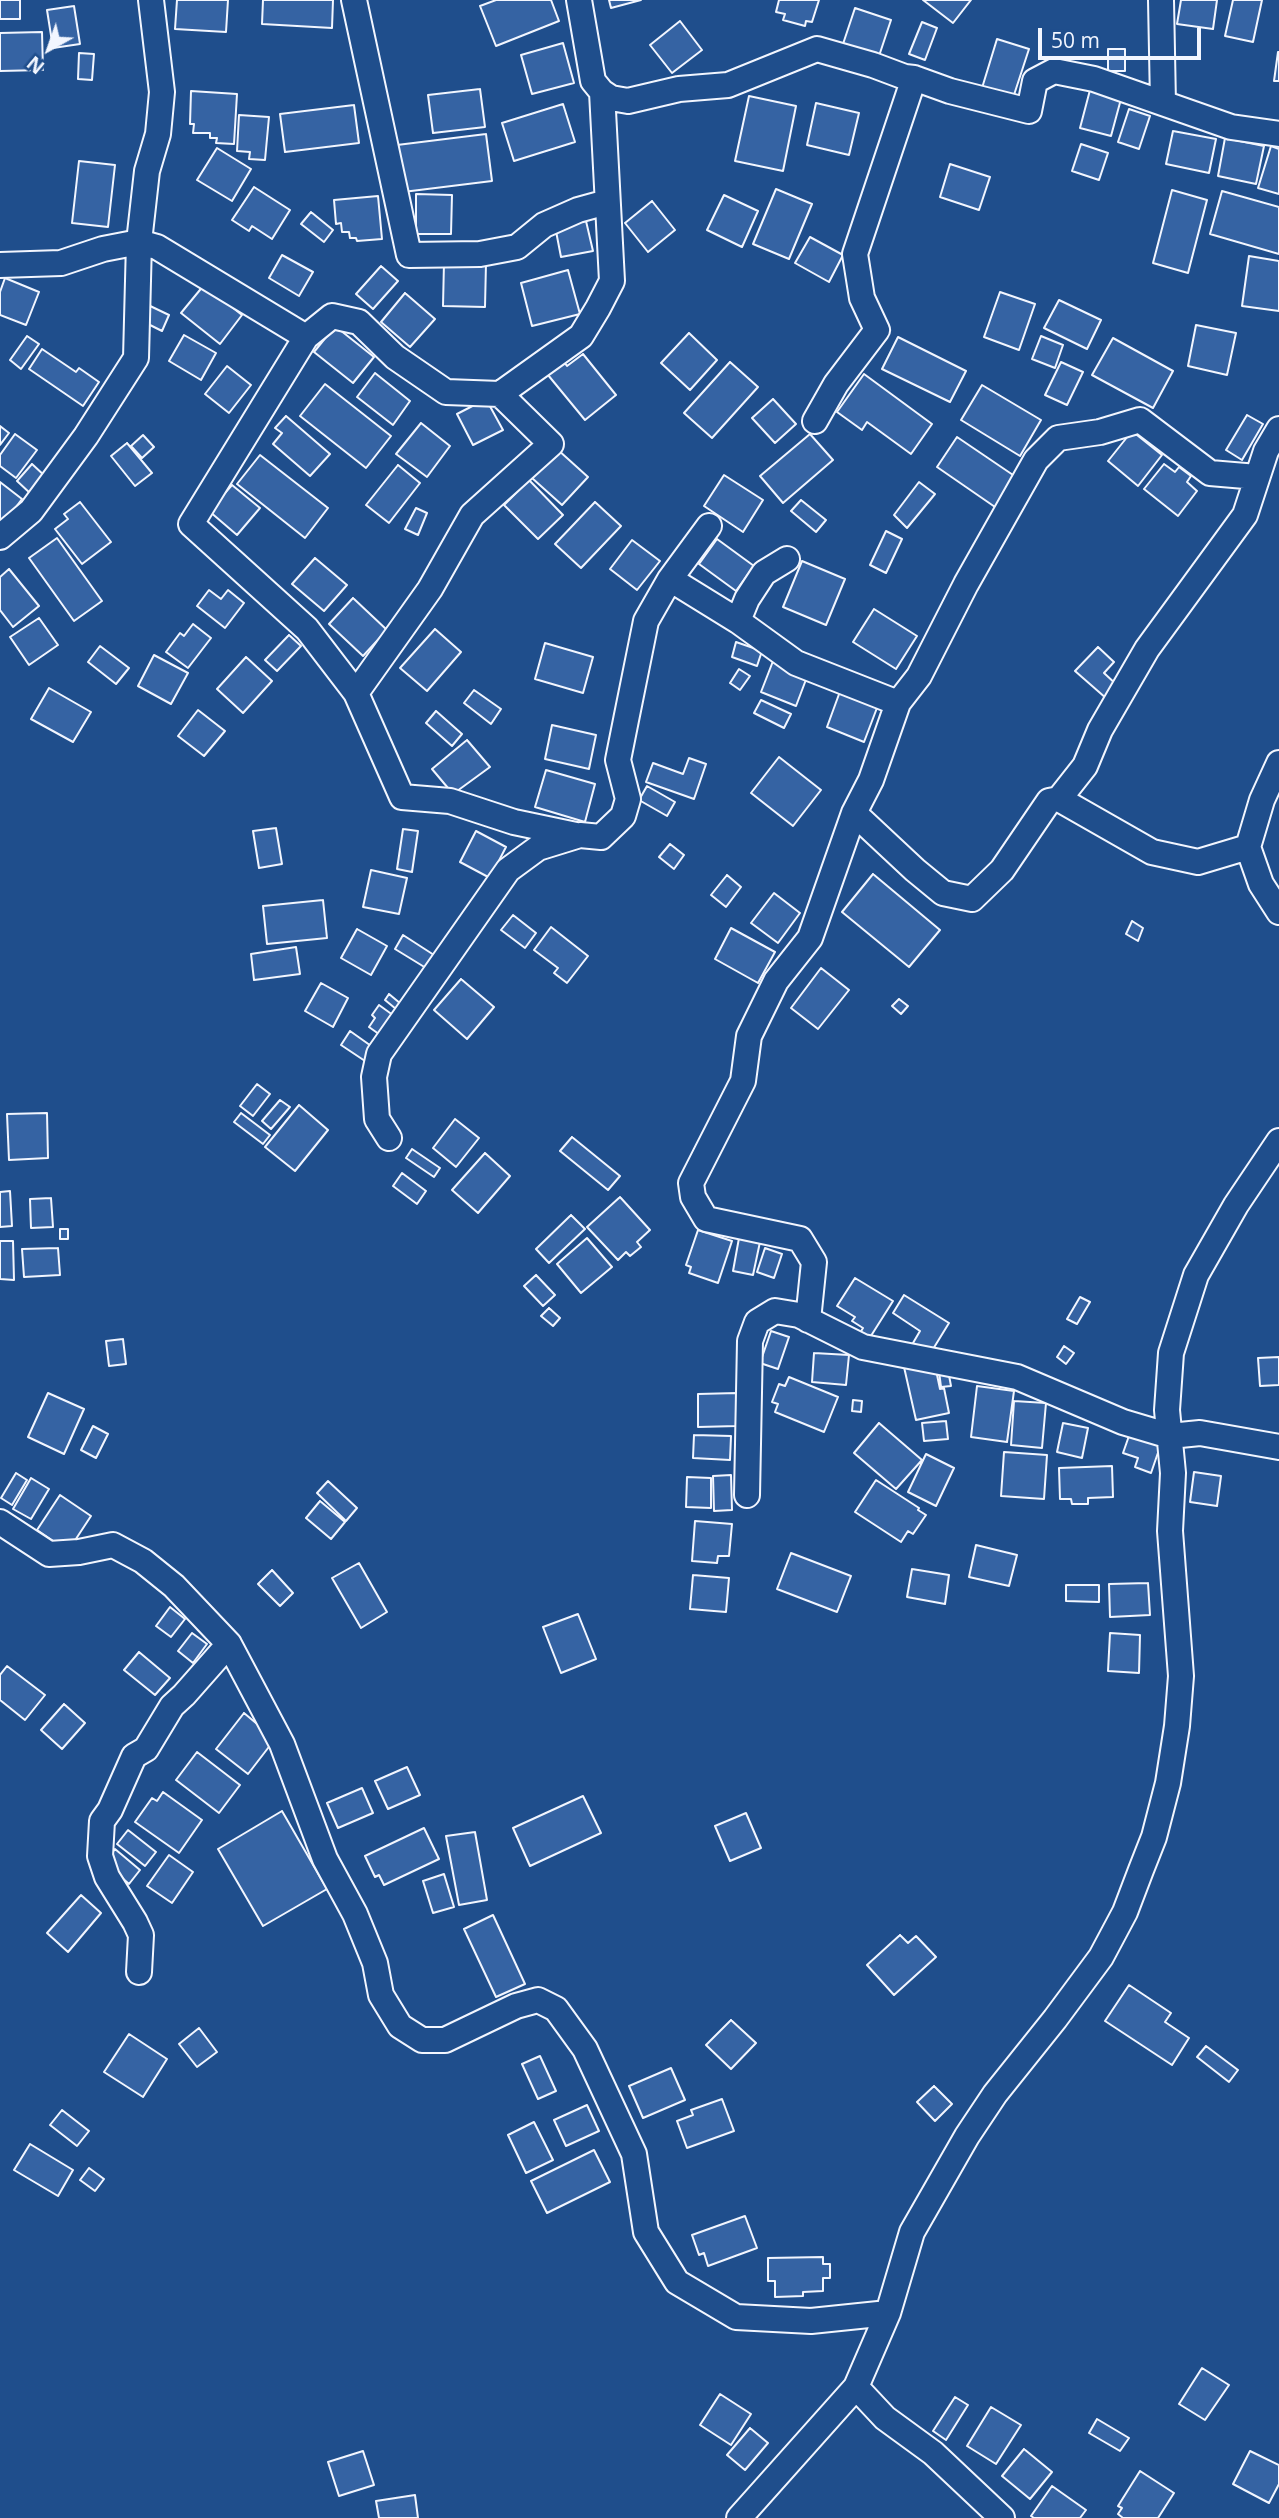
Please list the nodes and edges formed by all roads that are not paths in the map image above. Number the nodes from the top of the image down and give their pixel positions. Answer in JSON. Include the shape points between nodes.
{"nodes":[{"id":1,"x":151,"y":0,"type":"edge"},
{"id":2,"x":354,"y":0,"type":"edge"},
{"id":3,"x":579,"y":0,"type":"edge"},
{"id":4,"x":1161,"y":0,"type":"edge"},
{"id":5,"x":914,"y":78,"type":"junction"},
{"id":6,"x":601,"y":92,"type":"junction"},
{"id":7,"x":1163,"y":103,"type":"junction"},
{"id":8,"x":1279,"y":134,"type":"edge"},
{"id":9,"x":607,"y":202,"type":"junction"},
{"id":10,"x":139,"y":242,"type":"junction"},
{"id":11,"x":0,"y":265,"type":"edge"},
{"id":12,"x":306,"y":337,"type":"junction"},
{"id":13,"x":500,"y":394,"type":"junction"},
{"id":14,"x":815,"y":421,"type":"dead end"},
{"id":15,"x":1279,"y":429,"type":"edge"},
{"id":16,"x":1257,"y":477,"type":"junction"},
{"id":17,"x":709,"y":526,"type":"dead end"},
{"id":18,"x":0,"y":537,"type":"edge"},
{"id":19,"x":786,"y":559,"type":"dead end"},
{"id":20,"x":670,"y":579,"type":"junction"},
{"id":21,"x":738,"y":621,"type":"junction"},
{"id":22,"x":356,"y":693,"type":"junction"},
{"id":23,"x":898,"y":704,"type":"junction"},
{"id":24,"x":1279,"y":763,"type":"edge"},
{"id":25,"x":1059,"y":799,"type":"junction"},
{"id":26,"x":854,"y":813,"type":"junction"},
{"id":27,"x":580,"y":835,"type":"junction"},
{"id":28,"x":1248,"y":847,"type":"junction"},
{"id":29,"x":1279,"y":912,"type":"edge"},
{"id":30,"x":389,"y":1138,"type":"dead end"},
{"id":31,"x":1279,"y":1141,"type":"edge"},
{"id":32,"x":808,"y":1320,"type":"junction"},
{"id":33,"x":1170,"y":1436,"type":"junction"},
{"id":34,"x":1279,"y":1447,"type":"edge"},
{"id":35,"x":747,"y":1495,"type":"dead end"},
{"id":36,"x":0,"y":1522,"type":"edge"},
{"id":37,"x":229,"y":1643,"type":"junction"},
{"id":38,"x":139,"y":1972,"type":"dead end"},
{"id":39,"x":888,"y":2313,"type":"junction"},
{"id":40,"x":856,"y":2387,"type":"junction"},
{"id":41,"x":738,"y":2518,"type":"edge"},
{"id":42,"x":1002,"y":2518,"type":"edge"}],
"edges":[{"from":1,"to":10,"type":"street","via":[[162,92]]},
{"from":2,"to":9,"type":"street","via":[[409,254],[480,254],[517,247],[544,225]]},
{"from":3,"to":6,"type":"street","via":[[593,81]]},
{"from":4,"to":7,"type":"street"},
{"from":5,"to":6,"type":"street","via":[[817,49],[728,85],[679,89],[628,101]]},
{"from":5,"to":7,"type":"street","via":[[1029,111],[1035,81],[1054,72],[1094,79]]},
{"from":5,"to":14,"type":"street","via":[[855,254],[862,298],[877,330]]},
{"from":6,"to":9,"type":"street"},
{"from":7,"to":8,"type":"street","via":[[1231,127]]},
{"from":9,"to":13,"type":"street","via":[[612,281],[598,308],[580,336]]},
{"from":10,"to":11,"type":"street","via":[[61,263]]},
{"from":10,"to":12,"type":"street","via":[[157,247]]},
{"from":10,"to":18,"type":"street","via":[[136,358],[31,511]]},
{"from":12,"to":13,"type":"street","via":[[331,316],[359,322],[395,357],[446,392]]},
{"from":12,"to":22,"type":"street","via":[[191,524],[307,628]]},
{"from":13,"to":22,"type":"street","via":[[551,444],[472,515],[430,589]]},
{"from":15,"to":16,"type":"street"},
{"from":16,"to":23,"type":"street","via":[[1210,473],[1140,420],[1058,438],[1036,460],[919,676]]},
{"from":16,"to":25,"type":"street","via":[[1245,515],[1147,649],[1100,730],[1085,766]]},
{"from":17,"to":20,"type":"street"},
{"from":19,"to":21,"type":"street","via":[[764,573]]},
{"from":20,"to":21,"type":"street"},
{"from":20,"to":27,"type":"street","via":[[646,621],[618,760],[628,799],[623,816],[601,837]]},
{"from":21,"to":23,"type":"street","via":[[796,663]]},
{"from":22,"to":27,"type":"street","via":[[402,797],[450,801],[514,822]]},
{"from":23,"to":26,"type":"street"},
{"from":24,"to":28,"type":"street"},
{"from":25,"to":26,"type":"street","via":[[1049,800],[1002,870],[972,899],[943,893]]},
{"from":25,"to":28,"type":"street","via":[[1153,852],[1198,862]]},
{"from":26,"to":32,"type":"street","via":[[810,938],[776,981],[750,1036],[743,1081],[691,1183],[692,1197],[706,1219],[800,1239],[814,1262]]},
{"from":27,"to":30,"type":"street","via":[[538,848],[508,870],[379,1054],[374,1077],[377,1119]]},
{"from":28,"to":29,"type":"street","via":[[1261,884]]},
{"from":31,"to":33,"type":"street","via":[[1196,1275],[1171,1353]]},
{"from":32,"to":33,"type":"street","via":[[863,1347],[1017,1377],[1123,1422]]},
{"from":32,"to":35,"type":"street","via":[[775,1311],[757,1322],[750,1341]]},
{"from":33,"to":34,"type":"street","via":[[1200,1433]]},
{"from":33,"to":39,"type":"street","via":[[1170,1531],[1181,1676],[1168,1783],[1154,1837],[1125,1912],[1101,1957],[995,2094],[912,2232]]},
{"from":36,"to":37,"type":"street","via":[[50,1554],[113,1545],[174,1586]]},
{"from":37,"to":38,"type":"street","via":[[172,1706],[146,1749],[134,1756],[102,1821],[100,1856],[107,1877],[141,1935]]},
{"from":37,"to":39,"type":"street","via":[[282,1744],[324,1859],[355,1914],[381,1994],[400,2026],[422,2040],[445,2040],[516,2006],[538,2000],[556,2009],[585,2049],[634,2154],[646,2232],[677,2281],[736,2317],[811,2321]]},
{"from":39,"to":40,"type":"street"},
{"from":40,"to":41,"type":"street"},
{"from":40,"to":42,"type":"street","via":[[885,2418],[933,2453]]}]}
